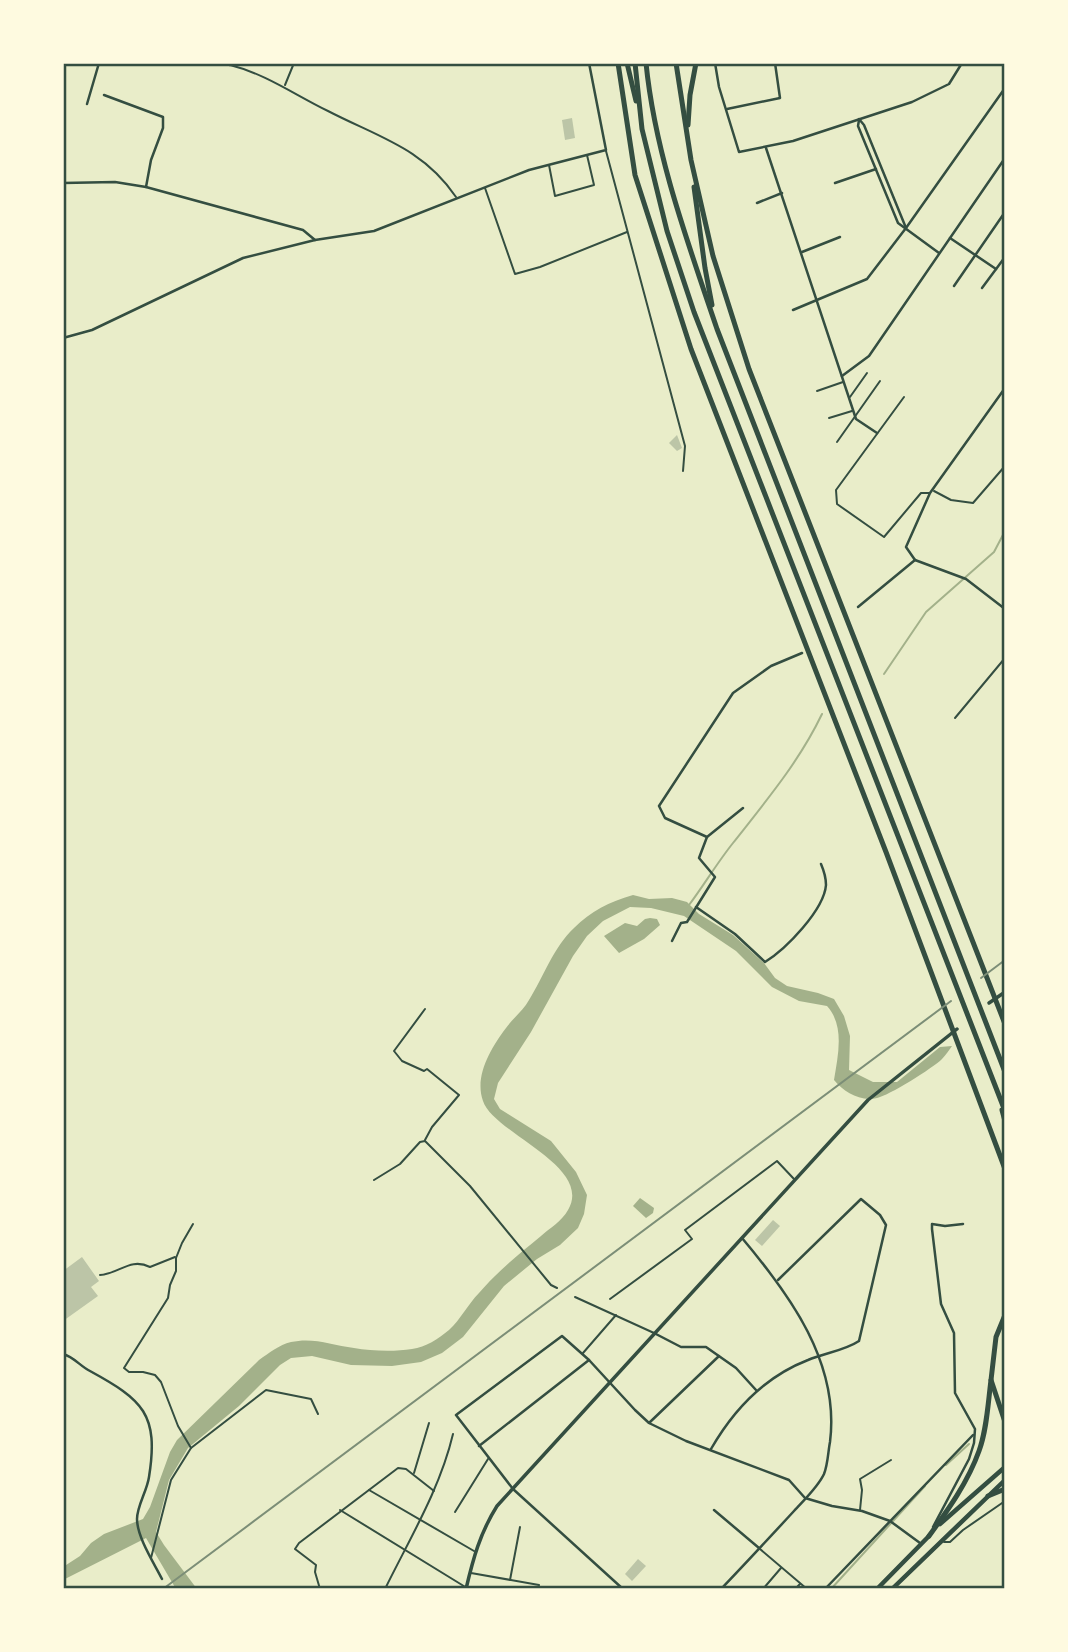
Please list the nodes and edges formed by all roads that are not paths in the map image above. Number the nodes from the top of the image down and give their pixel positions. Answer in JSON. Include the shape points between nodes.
{"nodes":[{"id":1,"x":99,"y":63,"type":"edge"},
{"id":2,"x":224,"y":63,"type":"edge"},
{"id":3,"x":294,"y":63,"type":"edge"},
{"id":4,"x":589,"y":63,"type":"edge"},
{"id":5,"x":618,"y":63,"type":"edge"},
{"id":6,"x":627,"y":63,"type":"edge"},
{"id":7,"x":635,"y":63,"type":"edge"},
{"id":8,"x":646,"y":63,"type":"edge"},
{"id":9,"x":676,"y":63,"type":"edge"},
{"id":10,"x":696,"y":63,"type":"edge"},
{"id":11,"x":715,"y":63,"type":"edge"},
{"id":12,"x":775,"y":63,"type":"edge"},
{"id":13,"x":962,"y":63,"type":"edge"},
{"id":14,"x":231,"y":64,"type":"edge"},
{"id":15,"x":285,"y":86,"type":"junction"},
{"id":16,"x":1005,"y":88,"type":"edge"},
{"id":17,"x":104,"y":95,"type":"dead end"},
{"id":18,"x":87,"y":104,"type":"dead end"},
{"id":19,"x":727,"y":109,"type":"junction"},
{"id":20,"x":859,"y":119,"type":"junction"},
{"id":21,"x":642,"y":129,"type":"junction"},
{"id":22,"x":766,"y":146,"type":"junction"},
{"id":23,"x":606,"y":150,"type":"junction"},
{"id":24,"x":587,"y":155,"type":"junction"},
{"id":25,"x":1005,"y":158,"type":"edge"},
{"id":26,"x":548,"y":164,"type":"junction"},
{"id":27,"x":876,"y":169,"type":"junction"},
{"id":28,"x":63,"y":183,"type":"edge"},
{"id":29,"x":835,"y":183,"type":"dead end"},
{"id":30,"x":146,"y":187,"type":"junction"},
{"id":31,"x":484,"y":187,"type":"junction"},
{"id":32,"x":782,"y":193,"type":"junction"},
{"id":33,"x":457,"y":198,"type":"junction"},
{"id":34,"x":757,"y":203,"type":"dead end"},
{"id":35,"x":1005,"y":212,"type":"edge"},
{"id":36,"x":906,"y":228,"type":"junction"},
{"id":37,"x":627,"y":232,"type":"junction"},
{"id":38,"x":840,"y":237,"type":"dead end"},
{"id":39,"x":950,"y":238,"type":"junction"},
{"id":40,"x":315,"y":240,"type":"junction"},
{"id":41,"x":802,"y":252,"type":"junction"},
{"id":42,"x":939,"y":253,"type":"junction"},
{"id":43,"x":975,"y":255,"type":"junction"},
{"id":44,"x":1005,"y":257,"type":"edge"},
{"id":45,"x":996,"y":269,"type":"junction"},
{"id":46,"x":954,"y":286,"type":"dead end"},
{"id":47,"x":982,"y":288,"type":"dead end"},
{"id":48,"x":818,"y":299,"type":"junction"},
{"id":49,"x":793,"y":310,"type":"dead end"},
{"id":50,"x":717,"y":329,"type":"junction"},
{"id":51,"x":63,"y":338,"type":"edge"},
{"id":52,"x":867,"y":373,"type":"dead end"},
{"id":53,"x":842,"y":376,"type":"junction"},
{"id":54,"x":880,"y":381,"type":"dead end"},
{"id":55,"x":844,"y":382,"type":"junction"},
{"id":56,"x":1005,"y":388,"type":"edge"},
{"id":57,"x":817,"y":391,"type":"dead end"},
{"id":58,"x":904,"y":397,"type":"dead end"},
{"id":59,"x":849,"y":398,"type":"junction"},
{"id":60,"x":853,"y":410,"type":"junction"},
{"id":61,"x":855,"y":417,"type":"junction"},
{"id":62,"x":829,"y":418,"type":"dead end"},
{"id":63,"x":877,"y":433,"type":"junction"},
{"id":64,"x":837,"y":442,"type":"dead end"},
{"id":65,"x":1005,"y":467,"type":"edge"},
{"id":66,"x":683,"y":471,"type":"dead end"},
{"id":67,"x":930,"y":491,"type":"junction"},
{"id":68,"x":915,"y":560,"type":"junction"},
{"id":69,"x":858,"y":607,"type":"dead end"},
{"id":70,"x":1005,"y":609,"type":"edge"},
{"id":71,"x":802,"y":653,"type":"dead end"},
{"id":72,"x":1005,"y":658,"type":"edge"},
{"id":73,"x":955,"y":718,"type":"dead end"},
{"id":74,"x":743,"y":808,"type":"dead end"},
{"id":75,"x":707,"y":837,"type":"junction"},
{"id":76,"x":821,"y":864,"type":"dead end"},
{"id":77,"x":694,"y":909,"type":"junction"},
{"id":78,"x":672,"y":941,"type":"dead end"},
{"id":79,"x":1005,"y":992,"type":"edge"},
{"id":80,"x":989,"y":1003,"type":"dead end"},
{"id":81,"x":425,"y":1009,"type":"dead end"},
{"id":82,"x":1005,"y":1024,"type":"edge"},
{"id":83,"x":957,"y":1029,"type":"dead end"},
{"id":84,"x":1005,"y":1069,"type":"edge"},
{"id":85,"x":998,"y":1093,"type":"junction"},
{"id":86,"x":1005,"y":1111,"type":"edge"},
{"id":87,"x":1005,"y":1121,"type":"edge"},
{"id":88,"x":425,"y":1141,"type":"junction"},
{"id":89,"x":1005,"y":1169,"type":"edge"},
{"id":90,"x":374,"y":1180,"type":"dead end"},
{"id":91,"x":795,"y":1180,"type":"junction"},
{"id":92,"x":193,"y":1224,"type":"dead end"},
{"id":93,"x":963,"y":1224,"type":"dead end"},
{"id":94,"x":742,"y":1238,"type":"junction"},
{"id":95,"x":177,"y":1257,"type":"junction"},
{"id":96,"x":100,"y":1275,"type":"dead end"},
{"id":97,"x":778,"y":1280,"type":"junction"},
{"id":98,"x":557,"y":1287,"type":"dead end"},
{"id":99,"x":575,"y":1297,"type":"dead end"},
{"id":100,"x":610,"y":1299,"type":"dead end"},
{"id":101,"x":616,"y":1315,"type":"junction"},
{"id":102,"x":1005,"y":1315,"type":"edge"},
{"id":103,"x":654,"y":1333,"type":"junction"},
{"id":104,"x":63,"y":1353,"type":"edge"},
{"id":105,"x":582,"y":1354,"type":"junction"},
{"id":106,"x":719,"y":1356,"type":"junction"},
{"id":107,"x":818,"y":1356,"type":"junction"},
{"id":108,"x":589,"y":1360,"type":"junction"},
{"id":109,"x":990,"y":1380,"type":"junction"},
{"id":110,"x":609,"y":1382,"type":"junction"},
{"id":111,"x":756,"y":1390,"type":"junction"},
{"id":112,"x":318,"y":1414,"type":"dead end"},
{"id":113,"x":1005,"y":1422,"type":"edge"},
{"id":114,"x":429,"y":1423,"type":"dead end"},
{"id":115,"x":649,"y":1423,"type":"junction"},
{"id":116,"x":453,"y":1434,"type":"dead end"},
{"id":117,"x":974,"y":1435,"type":"junction"},
{"id":118,"x":479,"y":1446,"type":"junction"},
{"id":119,"x":190,"y":1448,"type":"junction"},
{"id":120,"x":710,"y":1451,"type":"junction"},
{"id":121,"x":488,"y":1458,"type":"junction"},
{"id":122,"x":891,"y":1460,"type":"dead end"},
{"id":123,"x":1005,"y":1467,"type":"edge"},
{"id":124,"x":413,"y":1475,"type":"junction"},
{"id":125,"x":1005,"y":1480,"type":"edge"},
{"id":126,"x":369,"y":1489,"type":"junction"},
{"id":127,"x":513,"y":1489,"type":"junction"},
{"id":128,"x":1005,"y":1489,"type":"edge"},
{"id":129,"x":434,"y":1491,"type":"junction"},
{"id":130,"x":988,"y":1496,"type":"junction"},
{"id":131,"x":805,"y":1498,"type":"junction"},
{"id":132,"x":1005,"y":1501,"type":"edge"},
{"id":133,"x":340,"y":1510,"type":"junction"},
{"id":134,"x":714,"y":1510,"type":"dead end"},
{"id":135,"x":860,"y":1511,"type":"junction"},
{"id":136,"x":455,"y":1512,"type":"dead end"},
{"id":137,"x":420,"y":1519,"type":"junction"},
{"id":138,"x":891,"y":1523,"type":"junction"},
{"id":139,"x":520,"y":1527,"type":"dead end"},
{"id":140,"x":929,"y":1536,"type":"junction"},
{"id":141,"x":940,"y":1542,"type":"junction"},
{"id":142,"x":921,"y":1544,"type":"junction"},
{"id":143,"x":759,"y":1548,"type":"junction"},
{"id":144,"x":405,"y":1549,"type":"junction"},
{"id":145,"x":474,"y":1551,"type":"junction"},
{"id":146,"x":151,"y":1558,"type":"junction"},
{"id":147,"x":781,"y":1567,"type":"junction"},
{"id":148,"x":470,"y":1573,"type":"junction"},
{"id":149,"x":162,"y":1579,"type":"dead end"},
{"id":150,"x":509,"y":1581,"type":"junction"},
{"id":151,"x":800,"y":1583,"type":"junction"},
{"id":152,"x":538,"y":1585,"type":"dead end"},
{"id":153,"x":320,"y":1589,"type":"edge"},
{"id":154,"x":385,"y":1589,"type":"edge"},
{"id":155,"x":466,"y":1589,"type":"edge"},
{"id":156,"x":623,"y":1589,"type":"edge"},
{"id":157,"x":721,"y":1589,"type":"edge"},
{"id":158,"x":763,"y":1589,"type":"edge"},
{"id":159,"x":795,"y":1589,"type":"edge"},
{"id":160,"x":807,"y":1589,"type":"edge"},
{"id":161,"x":825,"y":1589,"type":"edge"},
{"id":162,"x":877,"y":1589,"type":"edge"},
{"id":163,"x":892,"y":1589,"type":"edge"}],
"edges":[{"from":1,"to":18,"type":"street"},
{"from":2,"to":14,"type":"street"},
{"from":3,"to":15,"type":"lane"},
{"from":4,"to":23,"type":"street"},
{"from":5,"to":89,"type":"highway","via":[[635,175],[691,349]]},
{"from":6,"to":21,"type":"highway"},
{"from":7,"to":21,"type":"highway"},
{"from":8,"to":50,"type":"highway","via":[[678,214]]},
{"from":9,"to":82,"type":"highway","via":[[691,160],[713,256],[749,369]]},
{"from":10,"to":50,"type":"highway","via":[[688,123],[697,216]]},
{"from":11,"to":19,"type":"street"},
{"from":12,"to":19,"type":"street","via":[[780,98]]},
{"from":13,"to":20,"type":"street","via":[[949,84]]},
{"from":14,"to":15,"type":"lane"},
{"from":15,"to":33,"type":"lane","via":[[430,165]]},
{"from":16,"to":36,"type":"street"},
{"from":17,"to":30,"type":"street","via":[[163,117]]},
{"from":19,"to":22,"type":"street","via":[[739,152]]},
{"from":20,"to":22,"type":"street"},
{"from":20,"to":27,"type":"street"},
{"from":20,"to":36,"type":"street"},
{"from":21,"to":85,"type":"highway","via":[[667,231],[694,312]]},
{"from":22,"to":32,"type":"street"},
{"from":23,"to":24,"type":"street"},
{"from":23,"to":37,"type":"lane"},
{"from":24,"to":26,"type":"street"},
{"from":24,"to":26,"type":"lane","via":[[594,185],[555,196]]},
{"from":25,"to":39,"type":"street"},
{"from":26,"to":31,"type":"street"},
{"from":27,"to":29,"type":"street"},
{"from":27,"to":36,"type":"street","via":[[898,223]]},
{"from":28,"to":30,"type":"street","via":[[115,182]]},
{"from":30,"to":40,"type":"street","via":[[303,230]]},
{"from":31,"to":33,"type":"street"},
{"from":31,"to":37,"type":"lane","via":[[515,274]]},
{"from":32,"to":34,"type":"street"},
{"from":32,"to":41,"type":"street"},
{"from":33,"to":40,"type":"street","via":[[373,231]]},
{"from":35,"to":43,"type":"street"},
{"from":36,"to":42,"type":"street"},
{"from":36,"to":48,"type":"street","via":[[867,279]]},
{"from":37,"to":66,"type":"lane","via":[[685,446]]},
{"from":38,"to":41,"type":"street"},
{"from":39,"to":42,"type":"street"},
{"from":39,"to":43,"type":"street"},
{"from":40,"to":51,"type":"street","via":[[243,258],[92,330]]},
{"from":41,"to":48,"type":"street"},
{"from":42,"to":53,"type":"street","via":[[869,356]]},
{"from":43,"to":45,"type":"street"},
{"from":43,"to":46,"type":"street"},
{"from":44,"to":45,"type":"street"},
{"from":45,"to":47,"type":"street"},
{"from":48,"to":49,"type":"street"},
{"from":48,"to":53,"type":"street"},
{"from":50,"to":84,"type":"highway"},
{"from":52,"to":59,"type":"lane"},
{"from":53,"to":55,"type":"street"},
{"from":54,"to":61,"type":"lane"},
{"from":55,"to":57,"type":"lane"},
{"from":55,"to":59,"type":"street"},
{"from":56,"to":67,"type":"street"},
{"from":58,"to":63,"type":"lane"},
{"from":59,"to":60,"type":"street"},
{"from":60,"to":61,"type":"street"},
{"from":60,"to":62,"type":"lane"},
{"from":61,"to":63,"type":"street"},
{"from":61,"to":64,"type":"lane"},
{"from":63,"to":67,"type":"lane","via":[[836,490],[837,504],[884,537],[921,493]]},
{"from":65,"to":67,"type":"lane","via":[[973,503]]},
{"from":67,"to":68,"type":"street","via":[[906,547]]},
{"from":68,"to":69,"type":"street"},
{"from":68,"to":70,"type":"street","via":[[966,579]]},
{"from":71,"to":75,"type":"street","via":[[771,666],[733,693],[659,806],[665,818]]},
{"from":72,"to":73,"type":"lane"},
{"from":74,"to":75,"type":"street"},
{"from":75,"to":77,"type":"street","via":[[699,858],[715,877]]},
{"from":76,"to":77,"type":"street","via":[[826,887],[817,911],[777,955],[765,961],[735,934]]},
{"from":77,"to":78,"type":"street"},
{"from":79,"to":80,"type":"street"},
{"from":81,"to":88,"type":"lane","via":[[394,1051],[413,1068],[427,1069],[459,1095]]},
{"from":83,"to":91,"type":"street","via":[[868,1100]]},
{"from":85,"to":86,"type":"highway"},
{"from":85,"to":87,"type":"highway"},
{"from":88,"to":90,"type":"lane"},
{"from":88,"to":98,"type":"lane"},
{"from":91,"to":94,"type":"street"},
{"from":91,"to":100,"type":"lane","via":[[777,1161],[685,1230],[692,1239]]},
{"from":92,"to":95,"type":"lane"},
{"from":93,"to":117,"type":"street","via":[[936,1223],[932,1229],[941,1304],[954,1333],[955,1393]]},
{"from":94,"to":97,"type":"street"},
{"from":94,"to":103,"type":"street"},
{"from":95,"to":96,"type":"lane","via":[[150,1266],[129,1264]]},
{"from":95,"to":119,"type":"lane","via":[[168,1298],[124,1368],[155,1375]]},
{"from":97,"to":107,"type":"street"},
{"from":97,"to":107,"type":"street","via":[[861,1199],[880,1215],[886,1226],[860,1338],[856,1344]]},
{"from":99,"to":101,"type":"lane"},
{"from":101,"to":103,"type":"lane"},
{"from":101,"to":105,"type":"lane"},
{"from":102,"to":109,"type":"highway","via":[[996,1337]]},
{"from":103,"to":106,"type":"street","via":[[681,1347],[706,1347]]},
{"from":103,"to":110,"type":"street"},
{"from":104,"to":146,"type":"street","via":[[135,1399],[150,1422],[149,1481],[137,1519]]},
{"from":105,"to":108,"type":"street"},
{"from":105,"to":118,"type":"street","via":[[562,1336],[456,1415]]},
{"from":106,"to":111,"type":"street"},
{"from":106,"to":115,"type":"street"},
{"from":107,"to":111,"type":"street"},
{"from":107,"to":131,"type":"street","via":[[830,1399],[831,1431],[824,1474]]},
{"from":108,"to":110,"type":"street"},
{"from":108,"to":118,"type":"street"},
{"from":109,"to":113,"type":"highway"},
{"from":109,"to":140,"type":"highway","via":[[979,1451]]},
{"from":110,"to":115,"type":"street"},
{"from":110,"to":127,"type":"street"},
{"from":111,"to":120,"type":"street","via":[[728,1420]]},
{"from":112,"to":119,"type":"lane","via":[[311,1399],[266,1391]]},
{"from":114,"to":124,"type":"lane"},
{"from":115,"to":120,"type":"street"},
{"from":116,"to":129,"type":"lane"},
{"from":117,"to":138,"type":"street"},
{"from":117,"to":140,"type":"street","via":[[969,1459]]},
{"from":118,"to":121,"type":"street"},
{"from":119,"to":146,"type":"lane","via":[[171,1480]]},
{"from":120,"to":131,"type":"street","via":[[789,1479]]},
{"from":121,"to":127,"type":"street"},
{"from":121,"to":136,"type":"lane"},
{"from":122,"to":135,"type":"lane","via":[[860,1479]]},
{"from":123,"to":140,"type":"main road"},
{"from":124,"to":126,"type":"lane","via":[[398,1468]]},
{"from":124,"to":129,"type":"lane"},
{"from":125,"to":130,"type":"main road"},
{"from":126,"to":133,"type":"lane"},
{"from":126,"to":137,"type":"lane"},
{"from":127,"to":145,"type":"street","via":[[497,1506]]},
{"from":127,"to":156,"type":"street"},
{"from":128,"to":130,"type":"highway"},
{"from":129,"to":137,"type":"lane"},
{"from":130,"to":141,"type":"main road"},
{"from":131,"to":135,"type":"street"},
{"from":131,"to":143,"type":"street"},
{"from":132,"to":141,"type":"lane","via":[[950,1542]]},
{"from":133,"to":144,"type":"lane"},
{"from":133,"to":153,"type":"lane","via":[[295,1549],[316,1565]]},
{"from":134,"to":143,"type":"street"},
{"from":135,"to":138,"type":"street"},
{"from":137,"to":144,"type":"lane"},
{"from":137,"to":145,"type":"lane"},
{"from":138,"to":142,"type":"street"},
{"from":138,"to":161,"type":"street"},
{"from":139,"to":150,"type":"lane"},
{"from":140,"to":142,"type":"main road"},
{"from":141,"to":163,"type":"main road"},
{"from":142,"to":162,"type":"main road"},
{"from":143,"to":147,"type":"lane"},
{"from":143,"to":157,"type":"street"},
{"from":144,"to":154,"type":"lane"},
{"from":144,"to":155,"type":"lane"},
{"from":145,"to":148,"type":"street"},
{"from":146,"to":149,"type":"street"},
{"from":147,"to":151,"type":"lane"},
{"from":147,"to":158,"type":"lane"},
{"from":148,"to":150,"type":"lane"},
{"from":148,"to":155,"type":"street"},
{"from":150,"to":152,"type":"lane"},
{"from":151,"to":159,"type":"lane"},
{"from":151,"to":160,"type":"lane"}]}
